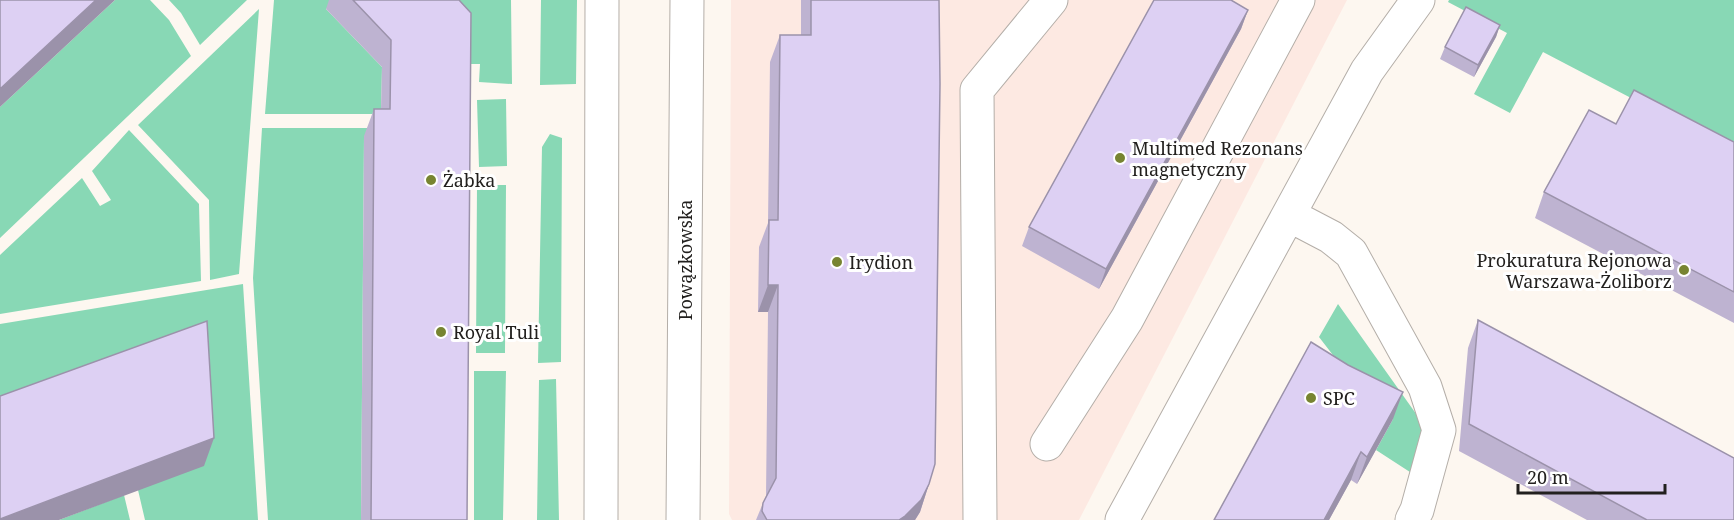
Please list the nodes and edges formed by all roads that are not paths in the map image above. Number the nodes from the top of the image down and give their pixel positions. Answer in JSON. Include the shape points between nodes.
{"nodes":[{"id":1,"x":602,"y":0,"type":"edge"},
{"id":2,"x":687,"y":0,"type":"edge"},
{"id":3,"x":1051,"y":0,"type":"edge"},
{"id":4,"x":1298,"y":0,"type":"edge"},
{"id":5,"x":1407,"y":4,"type":"edge"},
{"id":6,"x":1289,"y":215,"type":"junction"},
{"id":7,"x":1047,"y":444,"type":"dead end"},
{"id":8,"x":601,"y":520,"type":"edge"},
{"id":9,"x":683,"y":520,"type":"edge"},
{"id":10,"x":980,"y":520,"type":"edge"},
{"id":11,"x":1122,"y":520,"type":"edge"},
{"id":12,"x":1412,"y":520,"type":"edge"}],
"edges":[{"from":1,"to":8,"type":"main road"},
{"from":2,"to":9,"type":"main road","name":"Powązkowska"},
{"from":3,"to":10,"type":"main road","via":[[977,90]]},
{"from":4,"to":7,"type":"main road","via":[[1127,319]]},
{"from":5,"to":6,"type":"main road"},
{"from":6,"to":11,"type":"main road"},
{"from":6,"to":12,"type":"main road","via":[[1331,237],[1351,253],[1425,387],[1439,430]]}]}
